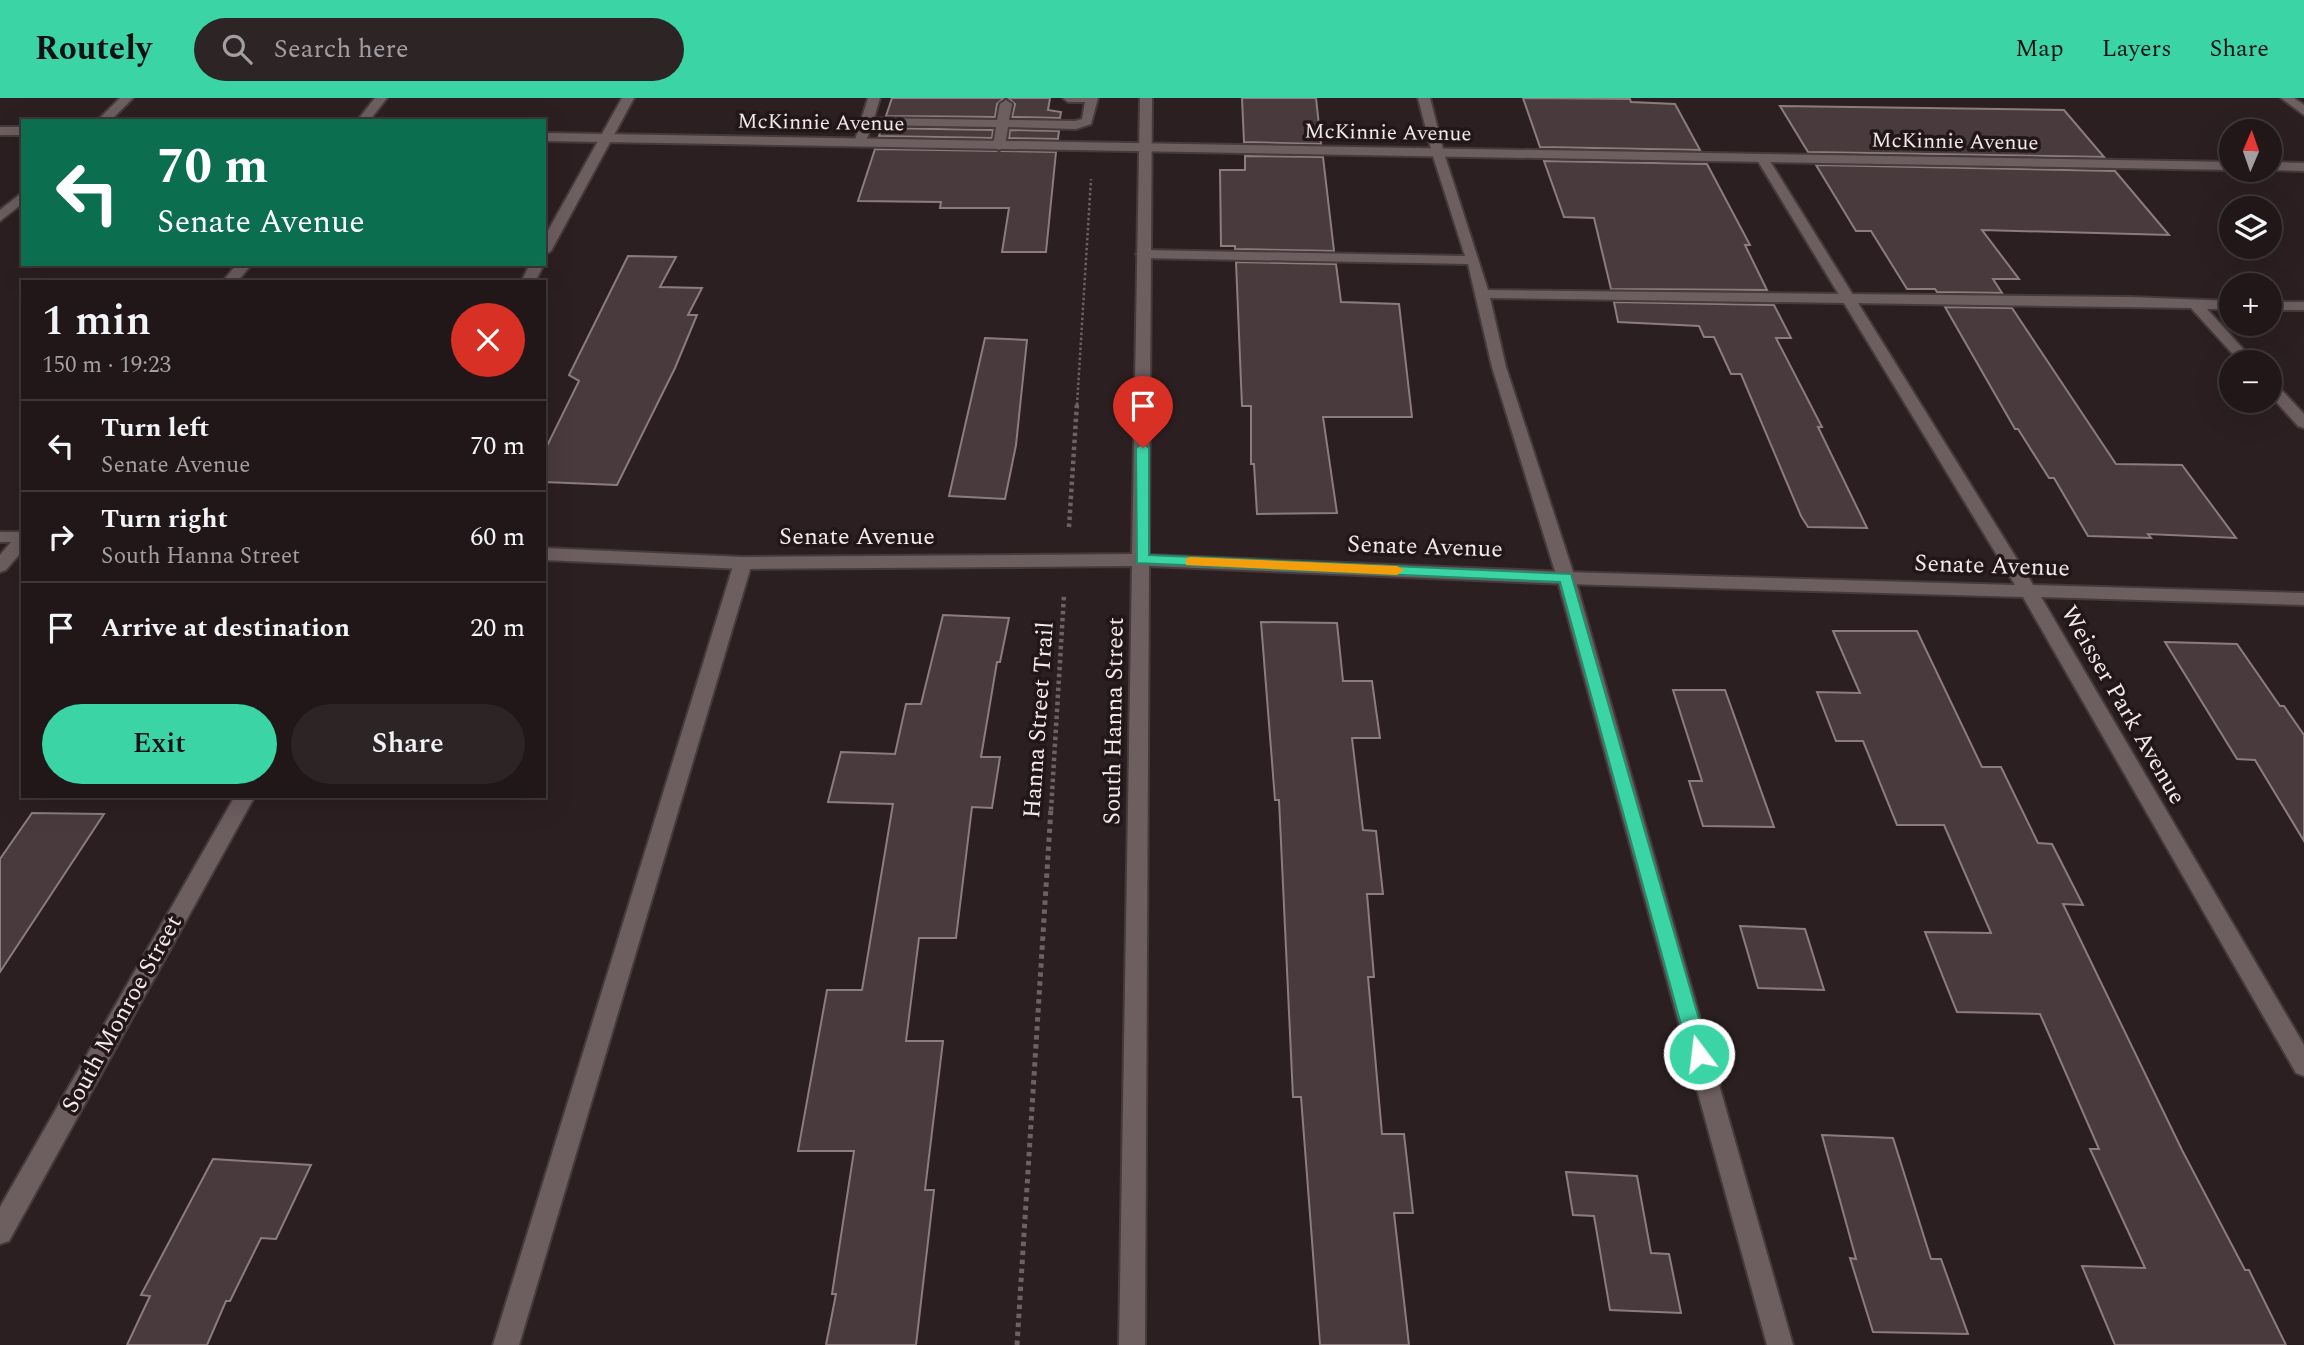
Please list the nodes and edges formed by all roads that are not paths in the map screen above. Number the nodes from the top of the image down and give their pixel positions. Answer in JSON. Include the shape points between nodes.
{"nodes":[{"id":1,"x":127,"y":98,"type":"edge"},
{"id":2,"x":381,"y":98,"type":"edge"},
{"id":3,"x":628,"y":98,"type":"edge"},
{"id":4,"x":874,"y":98,"type":"edge"},
{"id":5,"x":1091,"y":98,"type":"edge"},
{"id":6,"x":1146,"y":98,"type":"edge"},
{"id":7,"x":1424,"y":98,"type":"edge"},
{"id":8,"x":2287,"y":98,"type":"edge"},
{"id":9,"x":1068,"y":99,"type":"edge"},
{"id":10,"x":1006,"y":104,"type":"dead end"},
{"id":11,"x":2304,"y":111,"type":"edge"},
{"id":12,"x":105,"y":119,"type":"edge"},
{"id":13,"x":365,"y":119,"type":"edge"},
{"id":14,"x":867,"y":121,"type":"junction"},
{"id":15,"x":1003,"y":123,"type":"junction"},
{"id":16,"x":0,"y":131,"type":"edge"},
{"id":17,"x":21,"y":131,"type":"edge"},
{"id":18,"x":546,"y":138,"type":"edge"},
{"id":19,"x":605,"y":138,"type":"junction"},
{"id":20,"x":860,"y":143,"type":"junction"},
{"id":21,"x":999,"y":146,"type":"junction"},
{"id":22,"x":1145,"y":148,"type":"junction"},
{"id":23,"x":1438,"y":153,"type":"junction"},
{"id":24,"x":1762,"y":158,"type":"junction"},
{"id":25,"x":2219,"y":166,"type":"edge"},
{"id":26,"x":2282,"y":166,"type":"edge"},
{"id":27,"x":2304,"y":167,"type":"edge"},
{"id":28,"x":21,"y":197,"type":"edge"},
{"id":29,"x":0,"y":217,"type":"edge"},
{"id":30,"x":546,"y":247,"type":"edge"},
{"id":31,"x":1143,"y":254,"type":"junction"},
{"id":32,"x":1473,"y":260,"type":"junction"},
{"id":33,"x":243,"y":266,"type":"edge"},
{"id":34,"x":231,"y":280,"type":"edge"},
{"id":35,"x":1482,"y":294,"type":"junction"},
{"id":36,"x":1845,"y":298,"type":"junction"},
{"id":37,"x":2195,"y":304,"type":"junction"},
{"id":38,"x":2219,"y":305,"type":"edge"},
{"id":39,"x":2282,"y":306,"type":"edge"},
{"id":40,"x":2304,"y":306,"type":"edge"},
{"id":41,"x":2237,"y":350,"type":"edge"},
{"id":42,"x":2282,"y":399,"type":"edge"},
{"id":43,"x":2304,"y":423,"type":"edge"},
{"id":44,"x":0,"y":537,"type":"edge"},
{"id":45,"x":21,"y":538,"type":"edge"},
{"id":46,"x":21,"y":540,"type":"edge"},
{"id":47,"x":546,"y":554,"type":"edge"},
{"id":48,"x":1142,"y":560,"type":"junction"},
{"id":49,"x":743,"y":563,"type":"junction"},
{"id":50,"x":0,"y":566,"type":"edge"},
{"id":51,"x":1566,"y":578,"type":"junction"},
{"id":52,"x":2028,"y":591,"type":"junction"},
{"id":53,"x":2304,"y":599,"type":"edge"},
{"id":54,"x":244,"y":798,"type":"edge"},
{"id":55,"x":2304,"y":1066,"type":"edge"},
{"id":56,"x":0,"y":1232,"type":"edge"},
{"id":57,"x":506,"y":1345,"type":"edge"},
{"id":58,"x":1132,"y":1345,"type":"edge"},
{"id":59,"x":1780,"y":1345,"type":"edge"}],
"edges":[{"from":1,"to":12,"type":"street"},
{"from":2,"to":13,"type":"street"},
{"from":3,"to":19,"type":"street"},
{"from":4,"to":14,"type":"street"},
{"from":5,"to":9,"type":"street"},
{"from":5,"to":15,"type":"street","via":[[1087,121],[1082,124]]},
{"from":6,"to":22,"type":"street","name":"South Hanna Street"},
{"from":7,"to":23,"type":"street"},
{"from":8,"to":11,"type":"street"},
{"from":10,"to":15,"type":"street"},
{"from":14,"to":15,"type":"street"},
{"from":14,"to":20,"type":"street"},
{"from":15,"to":21,"type":"street"},
{"from":16,"to":17,"type":"street"},
{"from":18,"to":19,"type":"street","name":"McKinnie Avenue"},
{"from":19,"to":20,"type":"street","name":"McKinnie Avenue"},
{"from":19,"to":30,"type":"street"},
{"from":20,"to":21,"type":"street","name":"McKinnie Avenue"},
{"from":21,"to":22,"type":"street","name":"McKinnie Avenue"},
{"from":22,"to":23,"type":"street","name":"McKinnie Avenue"},
{"from":22,"to":31,"type":"street","name":"South Hanna Street"},
{"from":23,"to":24,"type":"street","name":"McKinnie Avenue"},
{"from":23,"to":32,"type":"street"},
{"from":24,"to":25,"type":"street","name":"McKinnie Avenue"},
{"from":24,"to":36,"type":"street","name":"Weisser Park Avenue"},
{"from":26,"to":27,"type":"street"},
{"from":28,"to":29,"type":"street"},
{"from":31,"to":32,"type":"street"},
{"from":31,"to":48,"type":"street","name":"South Hanna Street"},
{"from":32,"to":35,"type":"street"},
{"from":33,"to":34,"type":"street"},
{"from":35,"to":36,"type":"street"},
{"from":35,"to":51,"type":"street","via":[[1499,367]]},
{"from":36,"to":37,"type":"street"},
{"from":36,"to":52,"type":"street","name":"Weisser Park Avenue"},
{"from":37,"to":38,"type":"street"},
{"from":37,"to":41,"type":"street"},
{"from":39,"to":40,"type":"street"},
{"from":42,"to":43,"type":"street"},
{"from":44,"to":45,"type":"street"},
{"from":46,"to":50,"type":"street"},
{"from":47,"to":49,"type":"street","name":"Senate Avenue"},
{"from":48,"to":49,"type":"street","name":"Senate Avenue"},
{"from":48,"to":51,"type":"street","name":"Senate Avenue"},
{"from":48,"to":58,"type":"street","name":"South Hanna Street"},
{"from":49,"to":57,"type":"street"},
{"from":51,"to":52,"type":"street","name":"Senate Avenue"},
{"from":51,"to":59,"type":"street"},
{"from":52,"to":53,"type":"street","name":"Senate Avenue"},
{"from":52,"to":55,"type":"street","name":"Weisser Park Avenue"},
{"from":54,"to":56,"type":"street","name":"South Monroe Street"}]}
